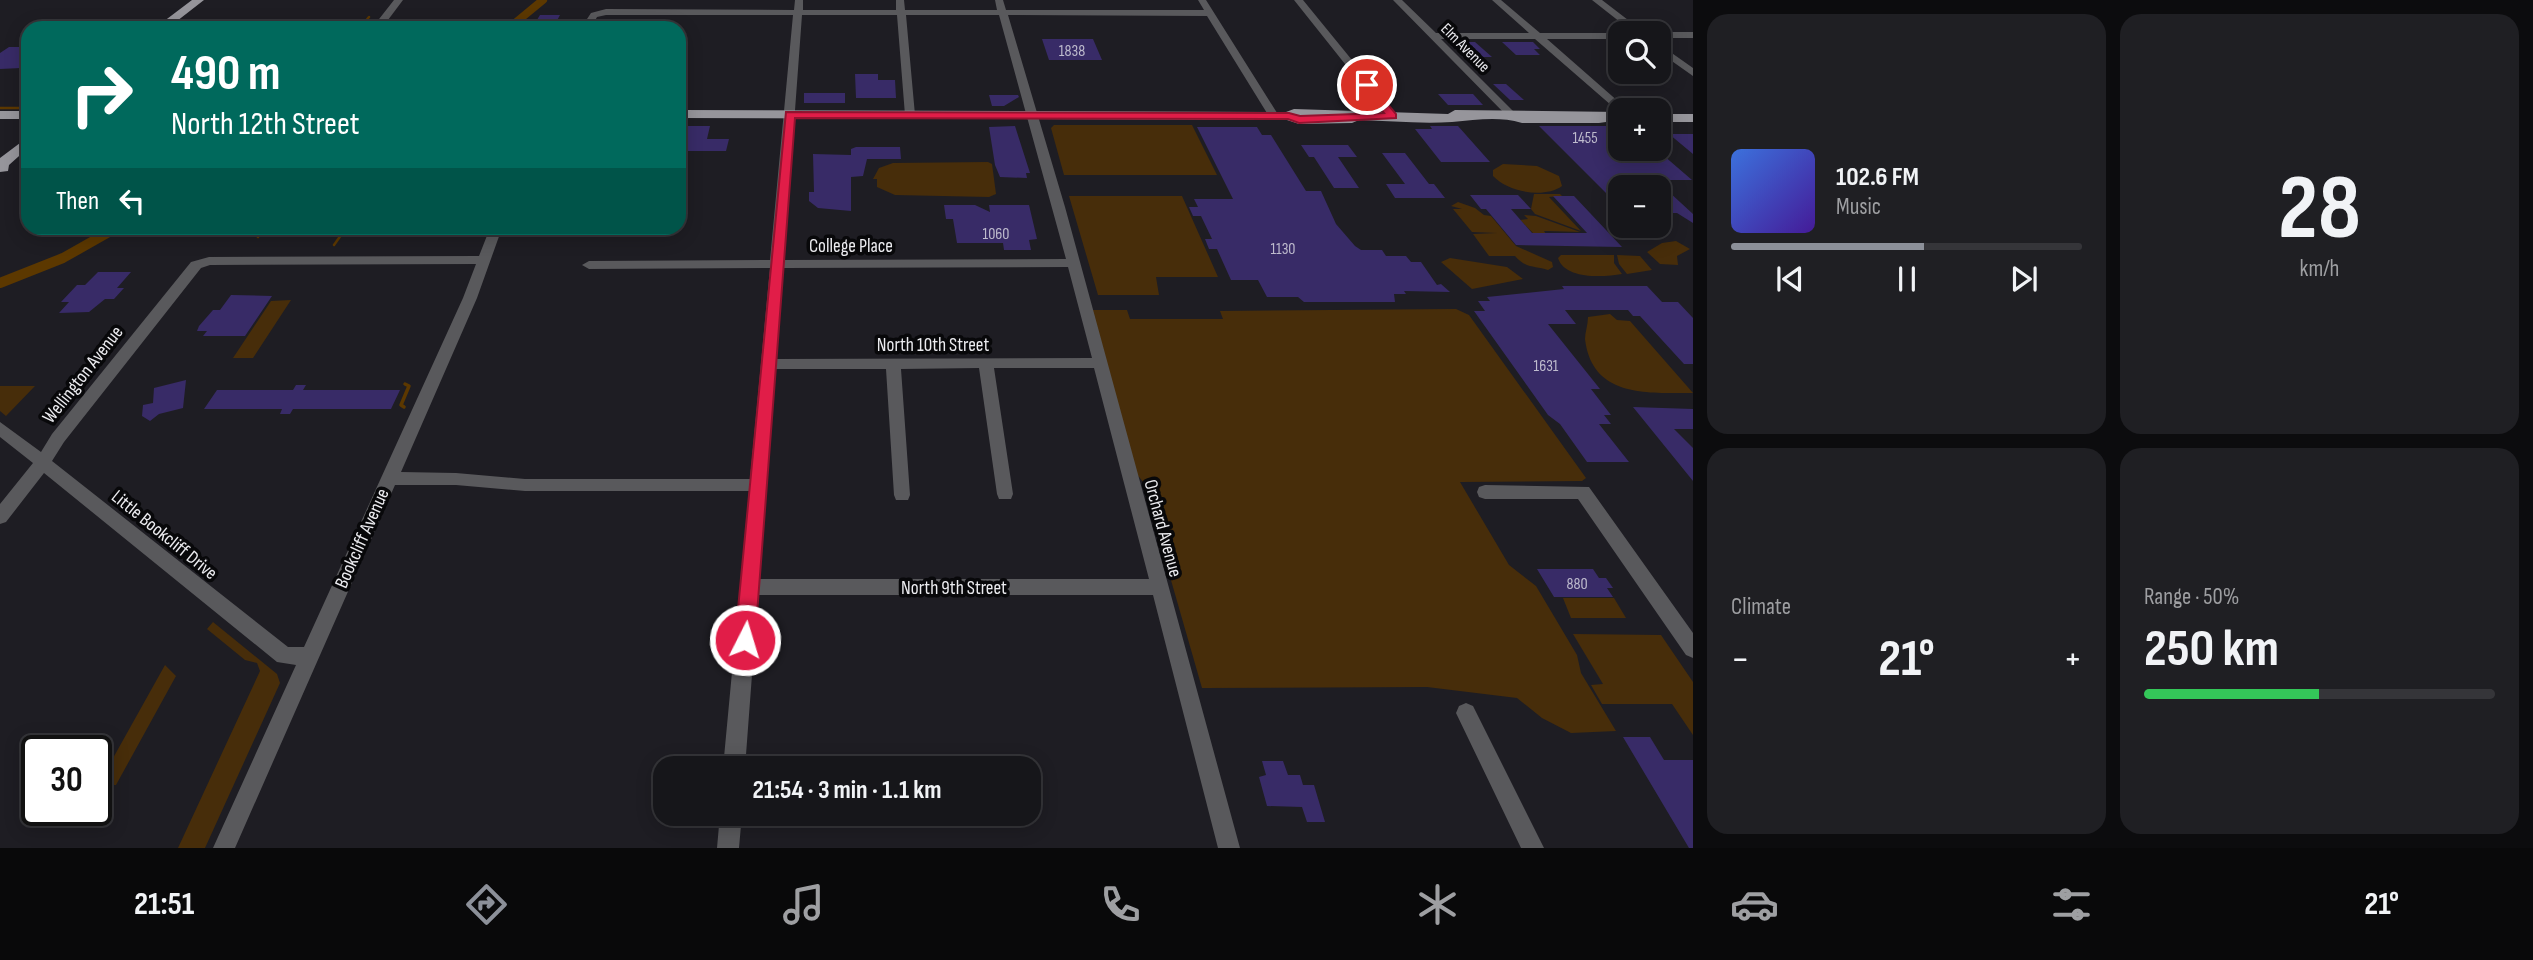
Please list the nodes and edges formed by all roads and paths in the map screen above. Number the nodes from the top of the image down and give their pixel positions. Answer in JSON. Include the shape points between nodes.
{"nodes":[{"id":1,"x":399,"y":0,"type":"edge"},
{"id":2,"x":700,"y":0,"type":"edge"},
{"id":3,"x":900,"y":0,"type":"edge"},
{"id":4,"x":999,"y":0,"type":"edge"},
{"id":5,"x":1098,"y":0,"type":"edge"},
{"id":6,"x":1202,"y":0,"type":"edge"},
{"id":7,"x":1298,"y":0,"type":"edge"},
{"id":8,"x":1397,"y":0,"type":"edge"},
{"id":9,"x":1496,"y":0,"type":"edge"},
{"id":10,"x":1596,"y":0,"type":"edge"},
{"id":11,"x":197,"y":2,"type":"edge"},
{"id":12,"x":799,"y":6,"type":"edge"},
{"id":13,"x":696,"y":12,"type":"junction"},
{"id":14,"x":901,"y":12,"type":"junction"},
{"id":15,"x":1002,"y":13,"type":"junction"},
{"id":16,"x":1104,"y":13,"type":"junction"},
{"id":17,"x":1210,"y":13,"type":"junction"},
{"id":18,"x":169,"y":21,"type":"edge"},
{"id":19,"x":181,"y":21,"type":"edge"},
{"id":20,"x":382,"y":21,"type":"edge"},
{"id":21,"x":590,"y":21,"type":"edge"},
{"id":22,"x":1624,"y":21,"type":"edge"},
{"id":23,"x":1433,"y":36,"type":"junction"},
{"id":24,"x":1537,"y":36,"type":"junction"},
{"id":25,"x":1608,"y":36,"type":"edge"},
{"id":26,"x":1671,"y":36,"type":"edge"},
{"id":27,"x":1693,"y":36,"type":"edge"},
{"id":28,"x":1671,"y":56,"type":"edge"},
{"id":29,"x":1693,"y":73,"type":"edge"},
{"id":30,"x":1609,"y":98,"type":"edge"},
{"id":31,"x":686,"y":114,"type":"edge"},
{"id":32,"x":0,"y":115,"type":"edge"},
{"id":33,"x":21,"y":115,"type":"edge"},
{"id":34,"x":790,"y":115,"type":"junction"},
{"id":35,"x":910,"y":115,"type":"junction"},
{"id":36,"x":1031,"y":115,"type":"junction"},
{"id":37,"x":1512,"y":115,"type":"junction"},
{"id":38,"x":1671,"y":115,"type":"edge"},
{"id":39,"x":1693,"y":115,"type":"edge"},
{"id":40,"x":1274,"y":116,"type":"junction"},
{"id":41,"x":1392,"y":116,"type":"junction"},
{"id":42,"x":1608,"y":116,"type":"edge"},
{"id":43,"x":21,"y":147,"type":"edge"},
{"id":44,"x":21,"y":160,"type":"edge"},
{"id":45,"x":2,"y":170,"type":"edge"},
{"id":46,"x":493,"y":235,"type":"edge"},
{"id":47,"x":482,"y":260,"type":"junction"},
{"id":48,"x":1071,"y":263,"type":"junction"},
{"id":49,"x":777,"y":264,"type":"junction"},
{"id":50,"x":589,"y":265,"type":"dead end"},
{"id":51,"x":986,"y":363,"type":"junction"},
{"id":52,"x":1098,"y":363,"type":"junction"},
{"id":53,"x":768,"y":364,"type":"junction"},
{"id":54,"x":892,"y":364,"type":"junction"},
{"id":55,"x":0,"y":428,"type":"edge"},
{"id":56,"x":44,"y":461,"type":"junction"},
{"id":57,"x":388,"y":478,"type":"junction"},
{"id":58,"x":757,"y":485,"type":"junction"},
{"id":59,"x":1485,"y":492,"type":"dead end"},
{"id":60,"x":1005,"y":494,"type":"dead end"},
{"id":61,"x":902,"y":495,"type":"dead end"},
{"id":62,"x":0,"y":517,"type":"edge"},
{"id":63,"x":749,"y":587,"type":"junction"},
{"id":64,"x":1159,"y":587,"type":"junction"},
{"id":65,"x":1693,"y":649,"type":"edge"},
{"id":66,"x":309,"y":656,"type":"junction"},
{"id":67,"x":1466,"y":713,"type":"dead end"},
{"id":68,"x":735,"y":756,"type":"edge"},
{"id":69,"x":730,"y":826,"type":"edge"},
{"id":70,"x":224,"y":848,"type":"edge"},
{"id":71,"x":728,"y":848,"type":"edge"},
{"id":72,"x":1229,"y":848,"type":"edge"},
{"id":73,"x":1533,"y":848,"type":"edge"}],
"edges":[{"from":1,"to":20,"type":"street"},
{"from":2,"to":13,"type":"street"},
{"from":3,"to":14,"type":"street"},
{"from":4,"to":15,"type":"street","name":"Orchard Avenue"},
{"from":5,"to":16,"type":"street"},
{"from":6,"to":17,"type":"street"},
{"from":7,"to":41,"type":"street"},
{"from":8,"to":23,"type":"street","name":"Elm Avenue"},
{"from":9,"to":24,"type":"street"},
{"from":10,"to":22,"type":"street"},
{"from":11,"to":18,"type":"main road"},
{"from":11,"to":19,"type":"main road"},
{"from":12,"to":13,"type":"street"},
{"from":12,"to":14,"type":"street"},
{"from":12,"to":34,"type":"street"},
{"from":13,"to":21,"type":"street","via":[[606,12]]},
{"from":14,"to":15,"type":"street"},
{"from":14,"to":35,"type":"street"},
{"from":15,"to":16,"type":"street"},
{"from":15,"to":36,"type":"street","name":"Orchard Avenue"},
{"from":16,"to":17,"type":"street"},
{"from":17,"to":40,"type":"street"},
{"from":23,"to":24,"type":"street"},
{"from":23,"to":37,"type":"street","name":"Elm Avenue"},
{"from":24,"to":25,"type":"street"},
{"from":24,"to":30,"type":"street"},
{"from":26,"to":27,"type":"street"},
{"from":28,"to":29,"type":"street"},
{"from":31,"to":34,"type":"main road"},
{"from":32,"to":33,"type":"main road"},
{"from":34,"to":35,"type":"main road"},
{"from":34,"to":49,"type":"street"},
{"from":35,"to":36,"type":"main road"},
{"from":36,"to":40,"type":"main road"},
{"from":36,"to":48,"type":"street","name":"Orchard Avenue","via":[[1043,160],[1041,174]]},
{"from":37,"to":41,"type":"main road"},
{"from":37,"to":42,"type":"main road"},
{"from":38,"to":39,"type":"main road"},
{"from":40,"to":41,"type":"main road"},
{"from":43,"to":45,"type":"main road","via":[[2,164]]},
{"from":44,"to":45,"type":"main road"},
{"from":46,"to":47,"type":"street","name":"Bookcliff Avenue"},
{"from":47,"to":56,"type":"street","name":"Wellington Avenue","via":[[203,262],[192,269]]},
{"from":47,"to":57,"type":"street","name":"Bookcliff Avenue","via":[[470,298]]},
{"from":48,"to":49,"type":"street","name":"College Place"},
{"from":48,"to":52,"type":"street","name":"Orchard Avenue"},
{"from":49,"to":50,"type":"street","name":"College Place"},
{"from":49,"to":53,"type":"street"},
{"from":51,"to":52,"type":"street","name":"North 10th Street"},
{"from":51,"to":54,"type":"street","name":"North 10th Street"},
{"from":51,"to":60,"type":"street"},
{"from":52,"to":64,"type":"street","name":"Orchard Avenue"},
{"from":53,"to":54,"type":"street","name":"North 10th Street"},
{"from":53,"to":58,"type":"street"},
{"from":54,"to":61,"type":"street"},
{"from":55,"to":56,"type":"street","name":"Little Bookcliff Drive"},
{"from":56,"to":62,"type":"street","name":"Wellington Avenue"},
{"from":56,"to":66,"type":"street","name":"Little Bookcliff Drive","via":[[284,656]]},
{"from":57,"to":58,"type":"street","via":[[525,485]]},
{"from":57,"to":66,"type":"street","name":"Bookcliff Avenue"},
{"from":58,"to":63,"type":"street"},
{"from":59,"to":65,"type":"street","via":[[1583,492]]},
{"from":63,"to":64,"type":"street","name":"North 9th Street"},
{"from":63,"to":68,"type":"street"},
{"from":64,"to":72,"type":"street","name":"Orchard Avenue"},
{"from":66,"to":70,"type":"street","name":"Bookcliff Avenue"},
{"from":67,"to":73,"type":"street"},
{"from":69,"to":71,"type":"street"}]}
